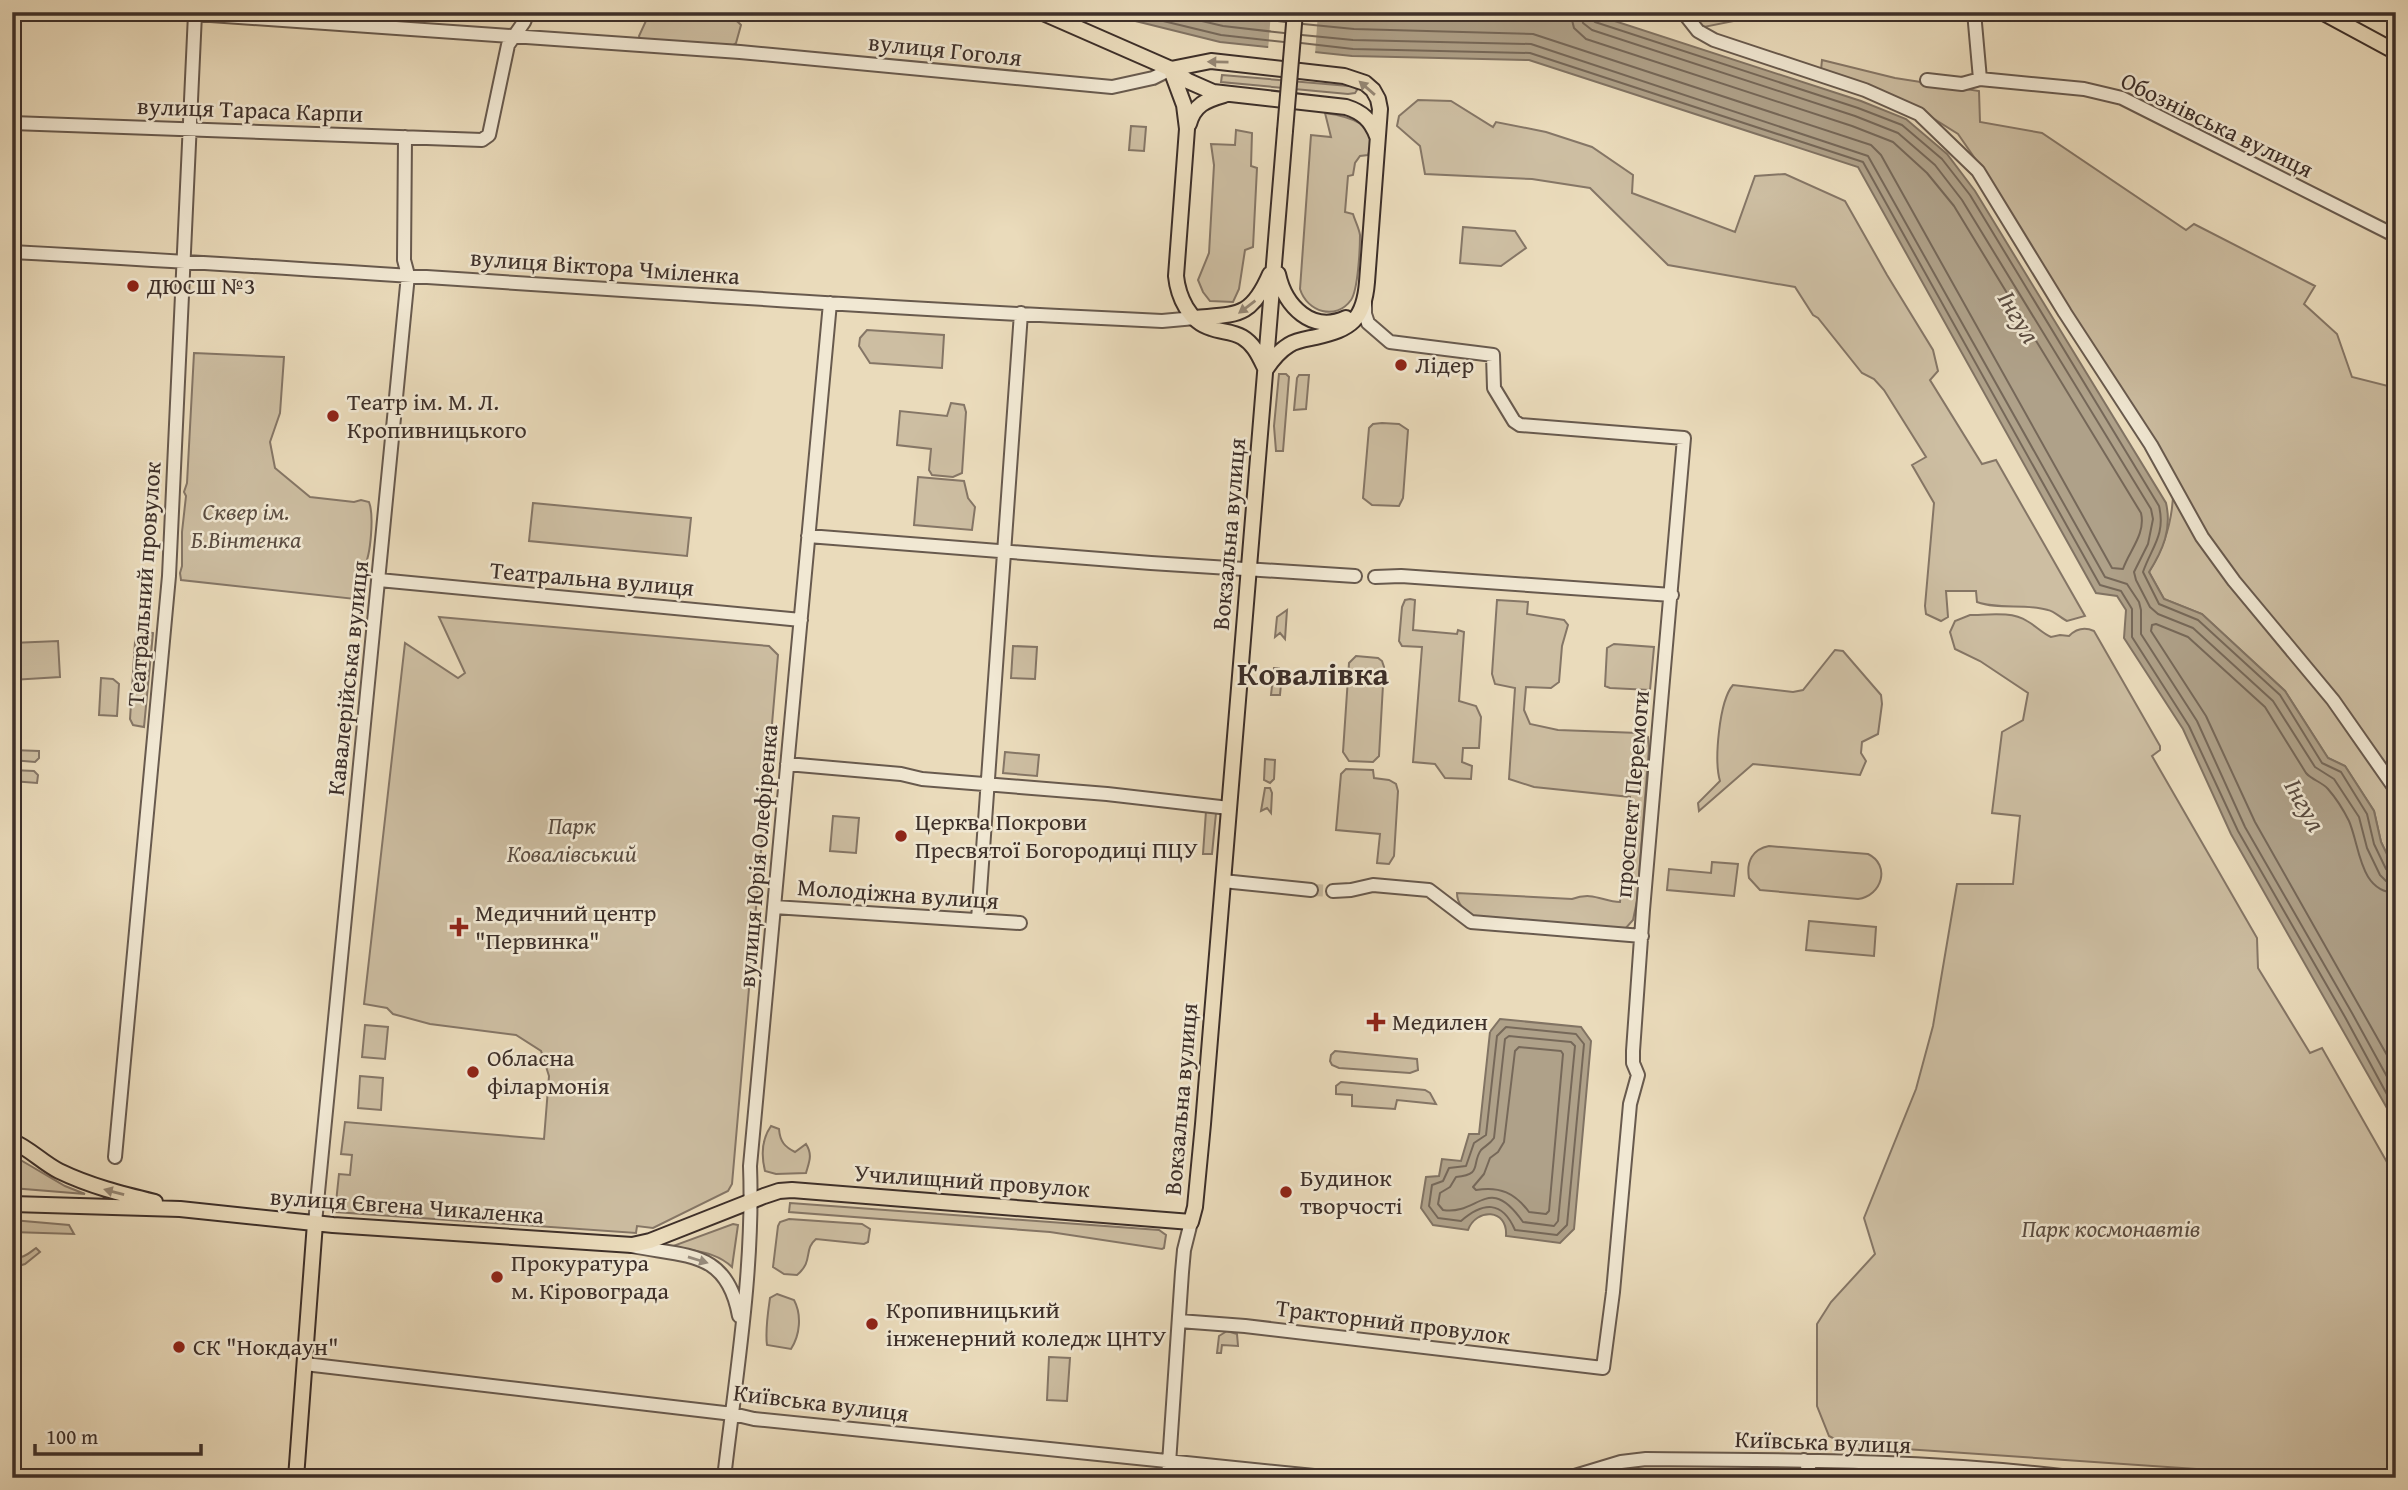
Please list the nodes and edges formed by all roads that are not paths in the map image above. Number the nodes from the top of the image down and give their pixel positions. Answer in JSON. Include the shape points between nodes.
{"nodes":[{"id":1,"x":169,"y":12,"type":"edge"},
{"id":2,"x":528,"y":12,"type":"edge"},
{"id":3,"x":1041,"y":12,"type":"edge"},
{"id":4,"x":1295,"y":12,"type":"edge"},
{"id":5,"x":1683,"y":12,"type":"edge"},
{"id":6,"x":1974,"y":12,"type":"edge"},
{"id":7,"x":2322,"y":12,"type":"edge"},
{"id":8,"x":195,"y":14,"type":"edge"},
{"id":9,"x":513,"y":36,"type":"junction"},
{"id":10,"x":2396,"y":52,"type":"edge"},
{"id":11,"x":1171,"y":69,"type":"junction"},
{"id":12,"x":1980,"y":79,"type":"junction"},
{"id":13,"x":1927,"y":80,"type":"dead end"},
{"id":14,"x":1226,"y":95,"type":"junction"},
{"id":15,"x":12,"y":123,"type":"edge"},
{"id":16,"x":190,"y":129,"type":"junction"},
{"id":17,"x":1187,"y":129,"type":"junction"},
{"id":18,"x":405,"y":137,"type":"junction"},
{"id":19,"x":1378,"y":140,"type":"junction"},
{"id":20,"x":2396,"y":236,"type":"edge"},
{"id":21,"x":12,"y":252,"type":"edge"},
{"id":22,"x":184,"y":261,"type":"junction"},
{"id":23,"x":1276,"y":261,"type":"junction"},
{"id":24,"x":408,"y":275,"type":"junction"},
{"id":25,"x":1365,"y":301,"type":"junction"},
{"id":26,"x":830,"y":303,"type":"junction"},
{"id":27,"x":1021,"y":313,"type":"junction"},
{"id":28,"x":1195,"y":318,"type":"junction"},
{"id":29,"x":1266,"y":369,"type":"junction"},
{"id":30,"x":808,"y":536,"type":"junction"},
{"id":31,"x":1004,"y":551,"type":"junction"},
{"id":32,"x":1249,"y":569,"type":"junction"},
{"id":33,"x":1355,"y":576,"type":"dead end"},
{"id":34,"x":1375,"y":577,"type":"dead end"},
{"id":35,"x":379,"y":580,"type":"junction"},
{"id":36,"x":1672,"y":595,"type":"junction"},
{"id":37,"x":801,"y":620,"type":"junction"},
{"id":38,"x":787,"y":764,"type":"junction"},
{"id":39,"x":988,"y":784,"type":"junction"},
{"id":40,"x":2396,"y":790,"type":"edge"},
{"id":41,"x":1229,"y":808,"type":"junction"},
{"id":42,"x":1223,"y":881,"type":"junction"},
{"id":43,"x":1311,"y":890,"type":"tunnel mouth"},
{"id":44,"x":1333,"y":891,"type":"tunnel mouth"},
{"id":45,"x":774,"y":907,"type":"junction"},
{"id":46,"x":978,"y":920,"type":"junction"},
{"id":47,"x":1020,"y":923,"type":"dead end"},
{"id":48,"x":1642,"y":936,"type":"junction"},
{"id":49,"x":12,"y":1139,"type":"edge"},
{"id":50,"x":115,"y":1157,"type":"dead end"},
{"id":51,"x":751,"y":1201,"type":"junction"},
{"id":52,"x":13,"y":1204,"type":"edge"},
{"id":53,"x":180,"y":1209,"type":"junction"},
{"id":54,"x":1191,"y":1222,"type":"junction"},
{"id":55,"x":315,"y":1223,"type":"junction"},
{"id":56,"x":632,"y":1245,"type":"junction"},
{"id":57,"x":1179,"y":1321,"type":"junction"},
{"id":58,"x":741,"y":1332,"type":"junction"},
{"id":59,"x":304,"y":1364,"type":"junction"},
{"id":60,"x":1603,"y":1368,"type":"joint"},
{"id":61,"x":733,"y":1414,"type":"junction"},
{"id":62,"x":1804,"y":1460,"type":"junction"},
{"id":63,"x":1169,"y":1461,"type":"junction"},
{"id":64,"x":1582,"y":1476,"type":"edge"},
{"id":65,"x":296,"y":1478,"type":"edge"},
{"id":66,"x":724,"y":1478,"type":"edge"},
{"id":67,"x":1168,"y":1478,"type":"edge"},
{"id":68,"x":1334,"y":1478,"type":"edge"},
{"id":69,"x":1568,"y":1478,"type":"edge"},
{"id":70,"x":1814,"y":1478,"type":"edge"},
{"id":71,"x":2079,"y":1478,"type":"edge"}],
"edges":[{"from":1,"to":8,"type":"street","name":"вулиця Гоголя"},
{"from":2,"to":9,"type":"street"},
{"from":3,"to":11,"type":"main road"},
{"from":4,"to":23,"type":"main road","name":"Вокзальна вулиця","bridge":true},
{"from":5,"to":40,"type":"street","via":[[1698,31],[1714,40],[1865,90],[1919,114],[1978,171],[2151,445],[2202,537],[2333,700]]},
{"from":6,"to":12,"type":"street"},
{"from":7,"to":10,"type":"main road"},
{"from":8,"to":9,"type":"street","name":"вулиця Гоголя"},
{"from":8,"to":16,"type":"street","name":"Театральний провулок"},
{"from":9,"to":11,"type":"street","name":"вулиця Гоголя","via":[[1112,87]]},
{"from":9,"to":18,"type":"street","name":"вулиця Тараса Карпи","via":[[486,139]]},
{"from":11,"to":14,"type":"main road","via":[[1201,88]]},
{"from":11,"to":17,"type":"main road"},
{"from":19,"to":11,"type":"main road","one_way":true,"via":[[1378,99],[1365,83],[1344,76],[1211,61]]},
{"from":12,"to":13,"type":"street","name":"Обознівська вулиця","via":[[1962,83]]},
{"from":12,"to":20,"type":"street","name":"Обознівська вулиця","via":[[2084,89],[2122,98]]},
{"from":14,"to":17,"type":"main road","via":[[1199,106]]},
{"from":14,"to":19,"type":"main road","via":[[1346,107],[1368,118]]},
{"from":15,"to":16,"type":"street","name":"вулиця Тараса Карпи"},
{"from":16,"to":18,"type":"street","name":"вулиця Тараса Карпи"},
{"from":16,"to":22,"type":"street","name":"Театральний провулок"},
{"from":17,"to":28,"type":"main road","via":[[1176,276],[1183,304]]},
{"from":18,"to":24,"type":"street","name":"Кавалерійська вулиця","via":[[404,260]]},
{"from":19,"to":25,"type":"main road"},
{"from":21,"to":22,"type":"street","name":"вулиця Віктора Чміленка"},
{"from":22,"to":24,"type":"street","name":"вулиця Віктора Чміленка"},
{"from":22,"to":50,"type":"street","name":"Театральний провулок","via":[[169,576]]},
{"from":23,"to":25,"type":"main road","via":[[1287,298],[1309,319],[1340,321]]},
{"from":23,"to":28,"type":"main road","one_way":true,"via":[[1249,307],[1227,317]]},
{"from":23,"to":29,"type":"main road","name":"Вокзальна вулиця"},
{"from":24,"to":26,"type":"street","name":"вулиця Віктора Чміленка"},
{"from":24,"to":35,"type":"street","name":"Кавалерійська вулиця"},
{"from":25,"to":29,"type":"main road","via":[[1355,321],[1290,345]]},
{"from":25,"to":36,"type":"street","name":"проспект Перемоги","via":[[1368,323],[1390,342],[1493,355],[1494,388],[1520,425],[1684,438]]},
{"from":26,"to":27,"type":"street","name":"вулиця Віктора Чміленка"},
{"from":26,"to":30,"type":"street","name":"вулиця Юрія Олефіренка"},
{"from":27,"to":28,"type":"street","name":"вулиця Віктора Чміленка","via":[[1162,321]]},
{"from":27,"to":31,"type":"street"},
{"from":28,"to":29,"type":"main road","via":[[1210,328],[1245,338]]},
{"from":29,"to":32,"type":"main road","name":"Вокзальна вулиця"},
{"from":30,"to":31,"type":"street"},
{"from":30,"to":37,"type":"street","name":"вулиця Юрія Олефіренка"},
{"from":31,"to":32,"type":"street"},
{"from":31,"to":39,"type":"street"},
{"from":32,"to":33,"type":"street"},
{"from":32,"to":41,"type":"main road","name":"Вокзальна вулиця"},
{"from":34,"to":36,"type":"street"},
{"from":35,"to":37,"type":"street","name":"Театральна вулиця"},
{"from":35,"to":55,"type":"street","name":"Кавалерійська вулиця"},
{"from":36,"to":48,"type":"street","name":"проспект Перемоги"},
{"from":37,"to":38,"type":"street","name":"вулиця Юрія Олефіренка"},
{"from":38,"to":39,"type":"street"},
{"from":38,"to":45,"type":"street","name":"вулиця Юрія Олефіренка"},
{"from":39,"to":41,"type":"street"},
{"from":39,"to":46,"type":"street"},
{"from":41,"to":42,"type":"main road","name":"Вокзальна вулиця"},
{"from":42,"to":43,"type":"street"},
{"from":42,"to":54,"type":"main road","name":"Вокзальна вулиця"},
{"from":44,"to":48,"type":"street","via":[[1373,885],[1429,890],[1471,922]]},
{"from":45,"to":46,"type":"street","name":"Молодіжна вулиця"},
{"from":45,"to":51,"type":"street","name":"вулиця Юрія Олефіренка","via":[[750,1166]]},
{"from":46,"to":47,"type":"street","name":"Молодіжна вулиця"},
{"from":48,"to":60,"type":"street","name":"проспект Перемоги","via":[[1633,1051],[1638,1075],[1630,1104]]},
{"from":53,"to":49,"type":"main road","name":"вулиця Євгена Чикаленка","one_way":true,"via":[[59,1171]]},
{"from":51,"to":54,"type":"main road","name":"Училищний провулок","via":[[792,1190]]},
{"from":51,"to":56,"type":"main road","name":"вулиця Євгена Чикаленка"},
{"from":51,"to":58,"type":"street","name":"вулиця Юрія Олефіренка"},
{"from":52,"to":53,"type":"main road","name":"вулиця Євгена Чикаленка"},
{"from":53,"to":55,"type":"main road","name":"вулиця Євгена Чикаленка"},
{"from":54,"to":57,"type":"street","name":"Вокзальна вулиця","via":[[1184,1250]]},
{"from":55,"to":56,"type":"main road","name":"вулиця Євгена Чикаленка"},
{"from":55,"to":59,"type":"main road"},
{"from":56,"to":58,"type":"street","name":"вулиця Євгена Чикаленка","one_way":true,"via":[[709,1262],[733,1289]]},
{"from":57,"to":60,"type":"street","name":"Тракторний провулок"},
{"from":57,"to":63,"type":"street","name":"Вокзальна вулиця"},
{"from":58,"to":61,"type":"street","name":"вулиця Юрія Олефіренка"},
{"from":59,"to":61,"type":"street","name":"Київська вулиця"},
{"from":59,"to":65,"type":"main road"},
{"from":61,"to":63,"type":"street","name":"Київська вулиця"},
{"from":61,"to":66,"type":"street","name":"вулиця Юрія Олефіренка"},
{"from":62,"to":64,"type":"street","name":"Київська вулиця","via":[[1646,1459],[1621,1462]]},
{"from":62,"to":70,"type":"street"},
{"from":62,"to":71,"type":"street","name":"Київська вулиця","via":[[1982,1468]]},
{"from":63,"to":67,"type":"street","name":"Вокзальна вулиця"},
{"from":63,"to":68,"type":"street","name":"Київська вулиця"},
{"from":64,"to":69,"type":"street","name":"Київська вулиця"}]}
